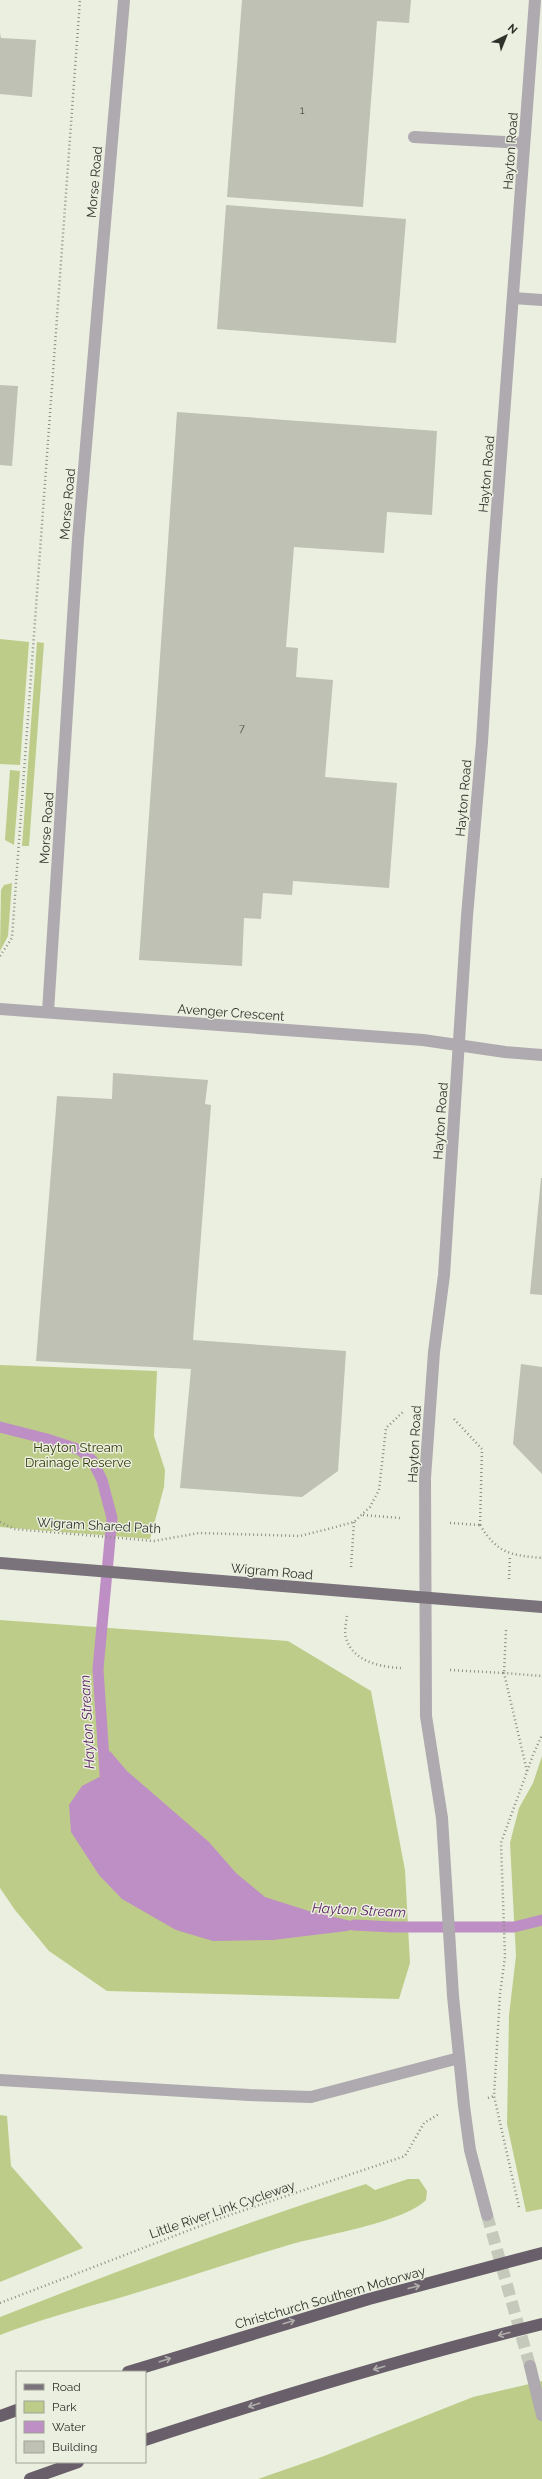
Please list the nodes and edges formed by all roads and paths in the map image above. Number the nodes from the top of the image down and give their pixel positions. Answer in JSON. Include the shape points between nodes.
{"nodes":[{"id":1,"x":80,"y":0,"type":"edge"},
{"id":2,"x":124,"y":0,"type":"edge"},
{"id":3,"x":535,"y":0,"type":"edge"},
{"id":4,"x":414,"y":137,"type":"dead end"},
{"id":5,"x":524,"y":143,"type":"junction"},
{"id":6,"x":513,"y":298,"type":"junction"},
{"id":7,"x":542,"y":300,"type":"edge"},
{"id":8,"x":0,"y":956,"type":"edge"},
{"id":9,"x":0,"y":1009,"type":"edge"},
{"id":10,"x":48,"y":1012,"type":"junction"},
{"id":11,"x":460,"y":1045,"type":"junction"},
{"id":12,"x":542,"y":1055,"type":"edge"},
{"id":13,"x":431,"y":1393,"type":"junction"},
{"id":14,"x":386,"y":1428,"type":"dead end"},
{"id":15,"x":0,"y":1522,"type":"edge"},
{"id":16,"x":542,"y":1558,"type":"edge"},
{"id":17,"x":0,"y":1563,"type":"edge"},
{"id":18,"x":426,"y":1597,"type":"junction"},
{"id":19,"x":542,"y":1607,"type":"edge"},
{"id":20,"x":346,"y":1626,"type":"dead end"},
{"id":21,"x":390,"y":1667,"type":"dead end"},
{"id":22,"x":542,"y":1676,"type":"edge"},
{"id":23,"x":542,"y":1735,"type":"edge"},
{"id":24,"x":527,"y":1772,"type":"junction"},
{"id":25,"x":458,"y":2058,"type":"junction"},
{"id":26,"x":0,"y":2080,"type":"edge"},
{"id":27,"x":433,"y":2116,"type":"dead end"},
{"id":28,"x":519,"y":2207,"type":"dead end"},
{"id":29,"x":487,"y":2215,"type":"tunnel mouth"},
{"id":30,"x":542,"y":2253,"type":"edge"},
{"id":31,"x":0,"y":2303,"type":"edge"},
{"id":32,"x":542,"y":2324,"type":"edge"},
{"id":33,"x":530,"y":2366,"type":"tunnel mouth"},
{"id":34,"x":131,"y":2371,"type":"edge"},
{"id":35,"x":16,"y":2410,"type":"edge"},
{"id":36,"x":542,"y":2415,"type":"edge"},
{"id":37,"x":0,"y":2416,"type":"edge"},
{"id":38,"x":146,"y":2440,"type":"edge"},
{"id":39,"x":75,"y":2463,"type":"edge"},
{"id":40,"x":30,"y":2479,"type":"edge"}],
"edges":[{"from":1,"to":8,"type":"path","via":[[12,938]]},
{"from":2,"to":10,"type":"street","name":"Morse Road","via":[[78,539]]},
{"from":3,"to":5,"type":"street","name":"Hayton Road"},
{"from":4,"to":5,"type":"street"},
{"from":5,"to":6,"type":"street","name":"Hayton Road"},
{"from":6,"to":7,"type":"street"},
{"from":6,"to":11,"type":"street","name":"Hayton Road"},
{"from":9,"to":10,"type":"street","name":"Avenger Crescent"},
{"from":10,"to":11,"type":"street","name":"Avenger Crescent"},
{"from":11,"to":12,"type":"street","name":"Avenger Crescent"},
{"from":11,"to":13,"type":"street","name":"Hayton Road","via":[[444,1275]]},
{"from":13,"to":16,"type":"path","via":[[482,1449],[480,1525],[488,1539],[510,1555]]},
{"from":13,"to":18,"type":"street","name":"Hayton Road","via":[[425,1478]]},
{"from":14,"to":15,"type":"path","name":"Wigram Shared Path","via":[[379,1490],[370,1507],[354,1522],[300,1536],[198,1533],[154,1541],[36,1532],[14,1529]]},
{"from":17,"to":18,"type":"main road","name":"Wigram Road"},
{"from":18,"to":19,"type":"main road","name":"Wigram Road"},
{"from":18,"to":25,"type":"street","name":"Hayton Road","via":[[426,1716],[442,1818]]},
{"from":20,"to":21,"type":"path","via":[[346,1638],[352,1649],[364,1659],[381,1667]]},
{"from":22,"to":24,"type":"path","via":[[504,1673]]},
{"from":23,"to":24,"type":"path"},
{"from":24,"to":28,"type":"path","via":[[501,1843],[505,1957],[500,1994],[494,2096]]},
{"from":25,"to":26,"type":"street","via":[[311,2096],[249,2095]]},
{"from":25,"to":29,"type":"street","name":"Hayton Road","via":[[470,2150]]},
{"from":27,"to":31,"type":"path","name":"Little River Link Cycleway","via":[[416,2134],[405,2156],[221,2218]]},
{"from":34,"to":30,"type":"highway","name":"Christchurch Southern Motorway","one_way":true,"via":[[354,2303]]},
{"from":32,"to":38,"type":"highway","one_way":true,"via":[[299,2391]]},
{"from":33,"to":36,"type":"street"},
{"from":35,"to":37,"type":"highway"},
{"from":39,"to":40,"type":"highway"}]}
